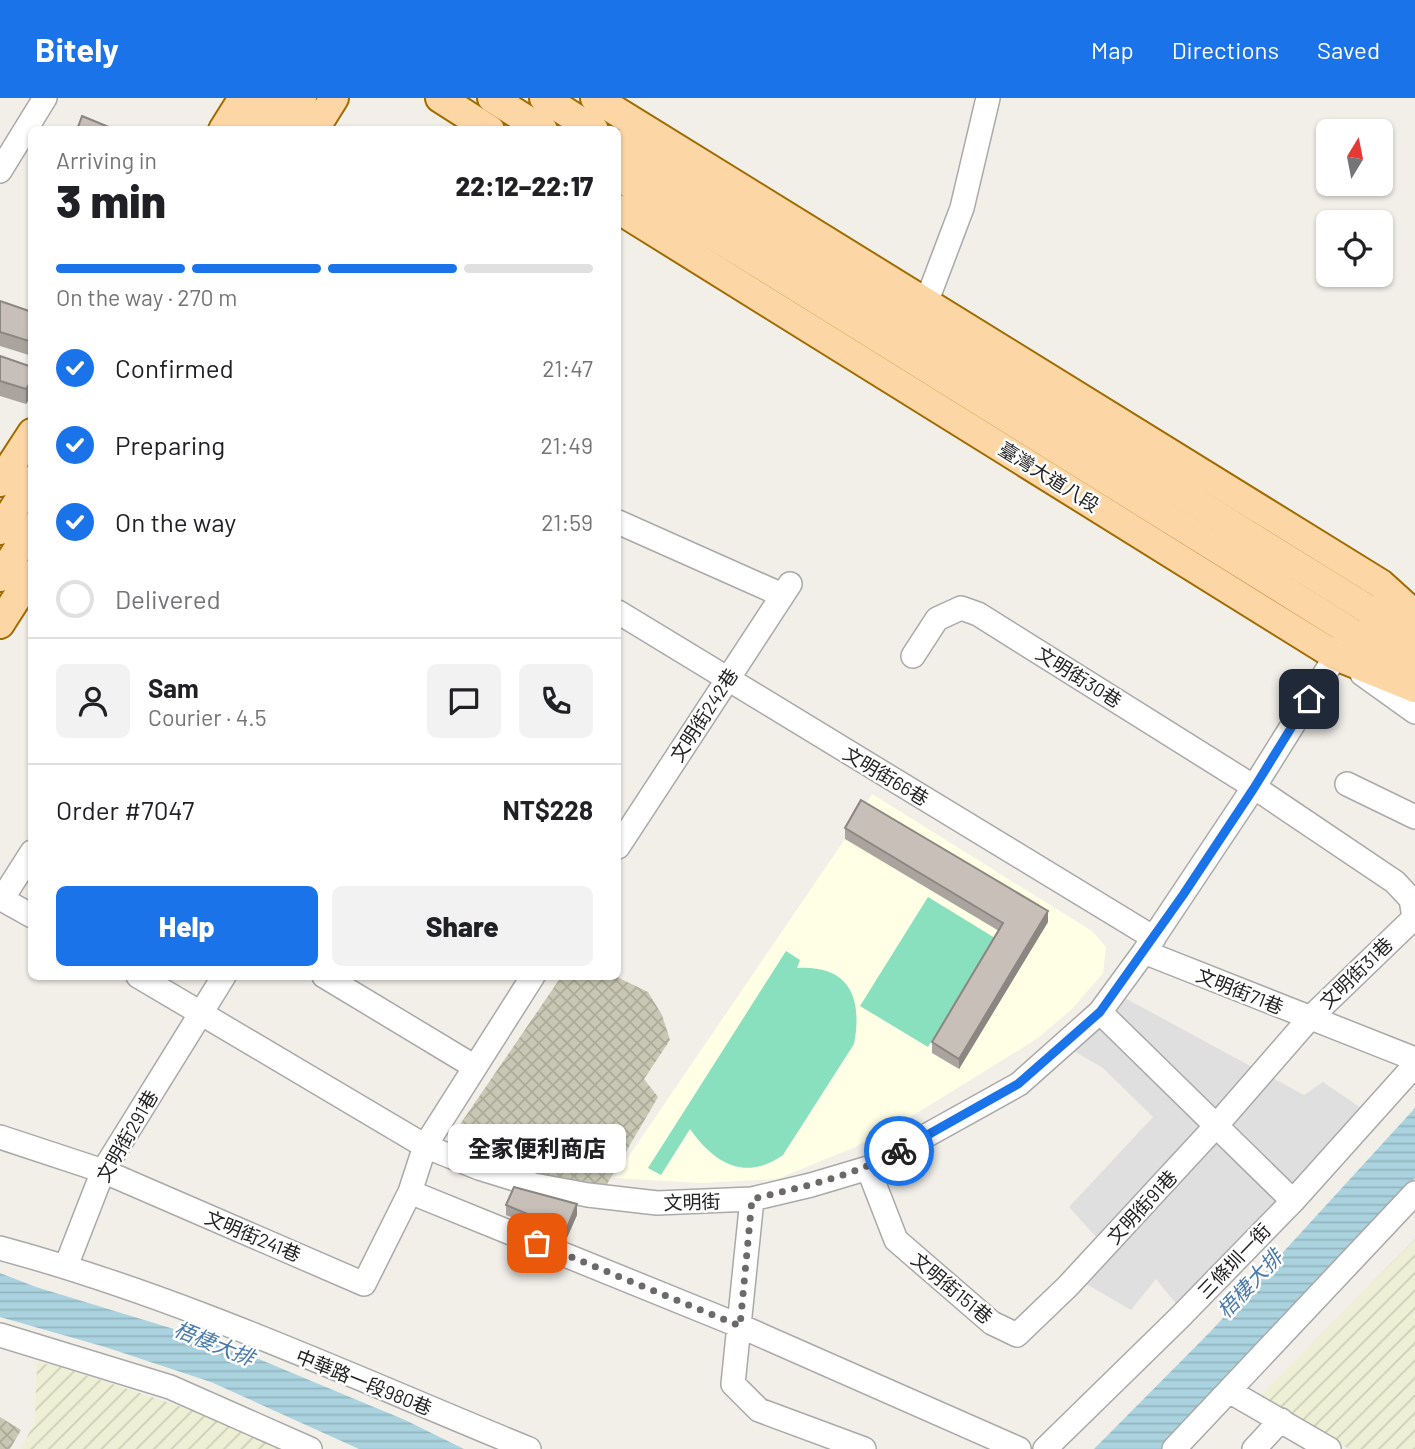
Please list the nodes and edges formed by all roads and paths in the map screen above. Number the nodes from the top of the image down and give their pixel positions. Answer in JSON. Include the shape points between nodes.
{"nodes":[{"id":1,"x":45,"y":98,"type":"edge"},
{"id":2,"x":243,"y":98,"type":"edge"},
{"id":3,"x":273,"y":98,"type":"edge"},
{"id":4,"x":302,"y":98,"type":"edge"},
{"id":5,"x":334,"y":98,"type":"edge"},
{"id":6,"x":440,"y":98,"type":"edge"},
{"id":7,"x":492,"y":98,"type":"edge"},
{"id":8,"x":544,"y":98,"type":"edge"},
{"id":9,"x":595,"y":98,"type":"edge"},
{"id":10,"x":988,"y":98,"type":"edge"},
{"id":11,"x":226,"y":126,"type":"edge"},
{"id":12,"x":256,"y":126,"type":"edge"},
{"id":13,"x":284,"y":126,"type":"edge"},
{"id":14,"x":316,"y":126,"type":"edge"},
{"id":15,"x":484,"y":126,"type":"edge"},
{"id":16,"x":536,"y":126,"type":"edge"},
{"id":17,"x":588,"y":126,"type":"edge"},
{"id":18,"x":621,"y":146,"type":"edge"},
{"id":19,"x":0,"y":171,"type":"edge"},
{"id":20,"x":621,"y":178,"type":"edge"},
{"id":21,"x":621,"y":211,"type":"edge"},
{"id":22,"x":926,"y":303,"type":"junction"},
{"id":23,"x":28,"y":439,"type":"edge"},
{"id":24,"x":0,"y":482,"type":"edge"},
{"id":25,"x":28,"y":486,"type":"edge"},
{"id":26,"x":621,"y":523,"type":"edge"},
{"id":27,"x":0,"y":530,"type":"edge"},
{"id":28,"x":28,"y":533,"type":"edge"},
{"id":29,"x":0,"y":577,"type":"edge"},
{"id":30,"x":28,"y":580,"type":"edge"},
{"id":31,"x":1381,"y":584,"type":"junction"},
{"id":32,"x":1415,"y":604,"type":"edge"},
{"id":33,"x":1366,"y":608,"type":"junction"},
{"id":34,"x":621,"y":614,"type":"edge"},
{"id":35,"x":1415,"y":615,"type":"edge"},
{"id":36,"x":0,"y":624,"type":"edge"},
{"id":37,"x":1415,"y":628,"type":"edge"},
{"id":38,"x":1415,"y":643,"type":"edge"},
{"id":39,"x":1344,"y":644,"type":"junction"},
{"id":40,"x":913,"y":656,"type":"dead end"},
{"id":41,"x":1415,"y":667,"type":"edge"},
{"id":42,"x":727,"y":680,"type":"junction"},
{"id":43,"x":1415,"y":688,"type":"edge"},
{"id":44,"x":1415,"y":712,"type":"edge"},
{"id":45,"x":1347,"y":784,"type":"dead end"},
{"id":46,"x":1254,"y":788,"type":"junction"},
{"id":47,"x":1415,"y":817,"type":"edge"},
{"id":48,"x":621,"y":842,"type":"edge"},
{"id":49,"x":28,"y":858,"type":"edge"},
{"id":50,"x":1,"y":899,"type":"edge"},
{"id":51,"x":28,"y":914,"type":"edge"},
{"id":52,"x":1149,"y":945,"type":"junction"},
{"id":53,"x":145,"y":980,"type":"edge"},
{"id":54,"x":221,"y":980,"type":"edge"},
{"id":55,"x":331,"y":980,"type":"edge"},
{"id":56,"x":525,"y":980,"type":"edge"},
{"id":57,"x":201,"y":1012,"type":"junction"},
{"id":58,"x":1100,"y":1012,"type":"junction"},
{"id":59,"x":1309,"y":1019,"type":"junction"},
{"id":60,"x":1415,"y":1059,"type":"edge"},
{"id":61,"x":1415,"y":1065,"type":"edge"},
{"id":62,"x":475,"y":1067,"type":"junction"},
{"id":63,"x":1215,"y":1127,"type":"junction"},
{"id":64,"x":0,"y":1138,"type":"edge"},
{"id":65,"x":425,"y":1146,"type":"junction"},
{"id":66,"x":868,"y":1168,"type":"junction"},
{"id":67,"x":103,"y":1171,"type":"junction"},
{"id":68,"x":410,"y":1192,"type":"junction"},
{"id":69,"x":1415,"y":1193,"type":"edge"},
{"id":70,"x":752,"y":1199,"type":"junction"},
{"id":71,"x":1293,"y":1201,"type":"junction"},
{"id":72,"x":0,"y":1248,"type":"edge"},
{"id":73,"x":66,"y":1266,"type":"junction"},
{"id":74,"x":1068,"y":1286,"type":"joint"},
{"id":75,"x":740,"y":1326,"type":"junction"},
{"id":76,"x":0,"y":1335,"type":"edge"},
{"id":77,"x":1229,"y":1391,"type":"junction"},
{"id":78,"x":1281,"y":1420,"type":"junction"},
{"id":79,"x":310,"y":1449,"type":"edge"},
{"id":80,"x":529,"y":1449,"type":"edge"},
{"id":81,"x":864,"y":1449,"type":"edge"},
{"id":82,"x":1019,"y":1449,"type":"edge"},
{"id":83,"x":1045,"y":1449,"type":"edge"},
{"id":84,"x":1174,"y":1449,"type":"edge"},
{"id":85,"x":1254,"y":1449,"type":"edge"},
{"id":86,"x":1329,"y":1449,"type":"edge"}],
"edges":[{"from":1,"to":19,"type":"street"},
{"from":2,"to":11,"type":"main road"},
{"from":3,"to":12,"type":"main road"},
{"from":4,"to":13,"type":"main road"},
{"from":5,"to":14,"type":"main road"},
{"from":6,"to":15,"type":"main road"},
{"from":7,"to":16,"type":"main road"},
{"from":8,"to":17,"type":"main road"},
{"from":9,"to":22,"type":"main road"},
{"from":10,"to":22,"type":"street","via":[[962,208]]},
{"from":18,"to":33,"type":"main road"},
{"from":20,"to":39,"type":"main road","name":"臺灣大道八段"},
{"from":21,"to":39,"type":"main road","name":"臺灣大道八段"},
{"from":22,"to":31,"type":"main road"},
{"from":23,"to":24,"type":"main road"},
{"from":25,"to":27,"type":"main road"},
{"from":26,"to":42,"type":"street","name":"文明街242巷","via":[[786,590]]},
{"from":28,"to":29,"type":"main road"},
{"from":30,"to":36,"type":"main road"},
{"from":31,"to":32,"type":"street"},
{"from":31,"to":33,"type":"street","name":"文明街"},
{"from":31,"to":35,"type":"main road"},
{"from":33,"to":37,"type":"main road"},
{"from":33,"to":38,"type":"main road"},
{"from":33,"to":39,"type":"street","name":"文明街"},
{"from":34,"to":42,"type":"street","name":"文明街66巷"},
{"from":39,"to":41,"type":"main road","name":"臺灣大道八段"},
{"from":39,"to":43,"type":"main road","name":"臺灣大道八段"},
{"from":39,"to":44,"type":"street"},
{"from":39,"to":46,"type":"street","name":"文明街"},
{"from":40,"to":46,"type":"street","name":"文明街30巷","via":[[937,620],[961,608],[978,614]]},
{"from":42,"to":48,"type":"street","name":"文明街242巷"},
{"from":42,"to":52,"type":"street","name":"文明街66巷"},
{"from":45,"to":47,"type":"street"},
{"from":46,"to":52,"type":"street","name":"文明街"},
{"from":46,"to":59,"type":"street","name":"文明街31巷","via":[[1395,882],[1411,898],[1414,918]]},
{"from":49,"to":50,"type":"street"},
{"from":50,"to":51,"type":"street"},
{"from":52,"to":58,"type":"street","name":"文明街"},
{"from":52,"to":59,"type":"street","name":"文明街71巷"},
{"from":53,"to":57,"type":"street","name":"文明街"},
{"from":54,"to":57,"type":"street","name":"文明街291巷"},
{"from":55,"to":62,"type":"street"},
{"from":56,"to":62,"type":"street"},
{"from":57,"to":65,"type":"street","name":"文明街"},
{"from":57,"to":67,"type":"street","name":"文明街291巷"},
{"from":58,"to":63,"type":"street"},
{"from":58,"to":66,"type":"street","name":"文明街","via":[[1018,1084]]},
{"from":59,"to":60,"type":"street","name":"文明街71巷"},
{"from":59,"to":63,"type":"street","name":"文明街31巷"},
{"from":61,"to":71,"type":"street","name":"三條圳一街"},
{"from":62,"to":65,"type":"street"},
{"from":63,"to":71,"type":"street"},
{"from":63,"to":74,"type":"street","name":"文明街91巷"},
{"from":64,"to":67,"type":"street","name":"文明街241巷"},
{"from":65,"to":68,"type":"street","name":"文明街241巷"},
{"from":65,"to":70,"type":"street","name":"文明街","via":[[534,1185],[588,1195],[657,1203]]},
{"from":66,"to":70,"type":"street","name":"文明街"},
{"from":66,"to":74,"type":"street","name":"文明街151巷","via":[[896,1240],[992,1323],[1017,1335]]},
{"from":67,"to":68,"type":"street","name":"文明街241巷","via":[[364,1284]]},
{"from":67,"to":73,"type":"street","name":"文明街291巷"},
{"from":68,"to":75,"type":"street"},
{"from":69,"to":77,"type":"street"},
{"from":70,"to":75,"type":"street"},
{"from":71,"to":83,"type":"street","name":"三條圳一街"},
{"from":72,"to":73,"type":"street","name":"中華路一段980巷"},
{"from":73,"to":80,"type":"street","name":"中華路一段980巷","via":[[226,1325]]},
{"from":75,"to":81,"type":"street","via":[[733,1384],[759,1410]]},
{"from":75,"to":82,"type":"street"},
{"from":76,"to":79,"type":"street","via":[[170,1387]]},
{"from":77,"to":78,"type":"street"},
{"from":77,"to":84,"type":"street"},
{"from":78,"to":85,"type":"street"},
{"from":78,"to":86,"type":"street"}]}
